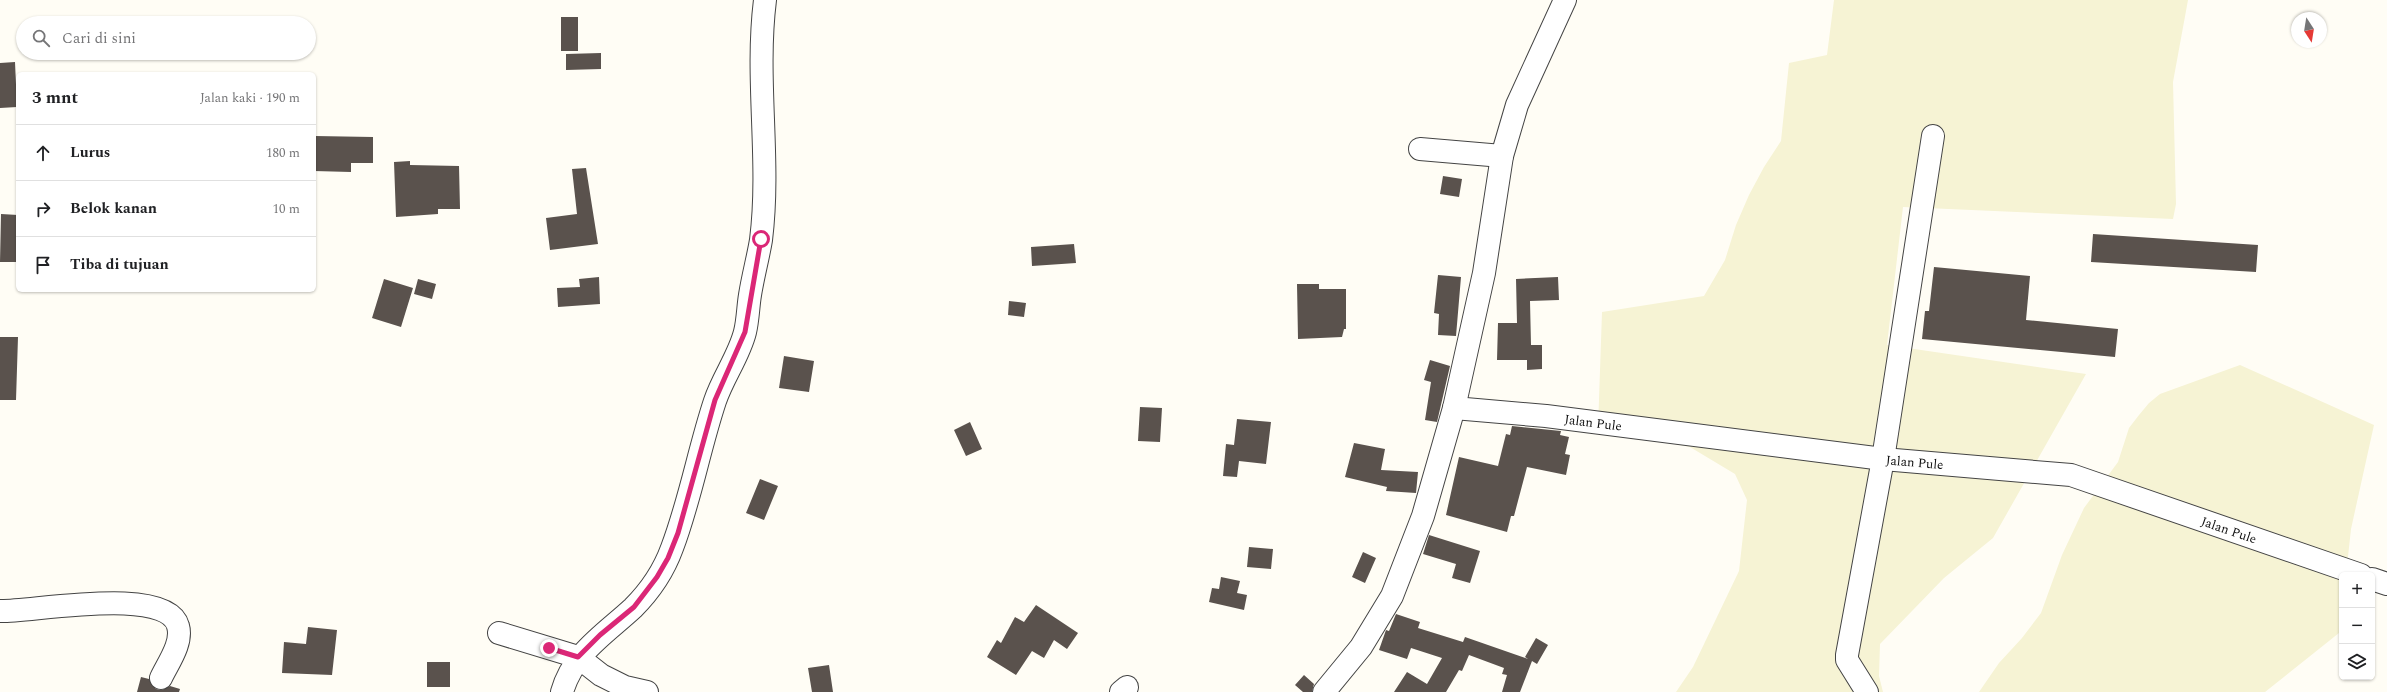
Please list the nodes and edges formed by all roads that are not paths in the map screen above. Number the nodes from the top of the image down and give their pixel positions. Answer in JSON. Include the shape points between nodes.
{"nodes":[{"id":1,"x":764,"y":0,"type":"edge"},
{"id":2,"x":1565,"y":0,"type":"edge"},
{"id":3,"x":1933,"y":136,"type":"dead end"},
{"id":4,"x":1420,"y":149,"type":"dead end"},
{"id":5,"x":1502,"y":156,"type":"junction"},
{"id":6,"x":1454,"y":408,"type":"junction"},
{"id":7,"x":1883,"y":459,"type":"junction"},
{"id":8,"x":2352,"y":572,"type":"edge"},
{"id":9,"x":2375,"y":580,"type":"edge"},
{"id":10,"x":2387,"y":584,"type":"edge"},
{"id":11,"x":0,"y":611,"type":"edge"},
{"id":12,"x":499,"y":633,"type":"dead end"},
{"id":13,"x":578,"y":657,"type":"junction"},
{"id":14,"x":161,"y":678,"type":"dead end"},
{"id":15,"x":1866,"y":689,"type":"edge"},
{"id":16,"x":562,"y":692,"type":"edge"},
{"id":17,"x":648,"y":692,"type":"edge"},
{"id":18,"x":1324,"y":692,"type":"edge"}],
"edges":[{"from":1,"to":13,"type":"street","via":[[760,41],[760,79],[765,122],[761,239],[745,332],[715,400],[678,533],[668,558],[634,607]]},
{"from":2,"to":5,"type":"street","via":[[1517,105]]},
{"from":3,"to":7,"type":"street"},
{"from":4,"to":5,"type":"street"},
{"from":5,"to":6,"type":"street","via":[[1484,273]]},
{"from":6,"to":7,"type":"street","name":"Jalan Pule","via":[[1546,416]]},
{"from":6,"to":18,"type":"street","via":[[1422,516],[1392,596],[1360,647]]},
{"from":7,"to":8,"type":"street","name":"Jalan Pule","via":[[2071,475]]},
{"from":7,"to":15,"type":"street","via":[[1850,630],[1847,660]]},
{"from":9,"to":10,"type":"street"},
{"from":11,"to":14,"type":"street","via":[[35,610],[93,602],[132,605],[166,612],[172,615],[178,627],[178,642]]},
{"from":12,"to":13,"type":"street"},
{"from":13,"to":16,"type":"street"},
{"from":13,"to":17,"type":"street","via":[[601,675],[625,687]]}]}
